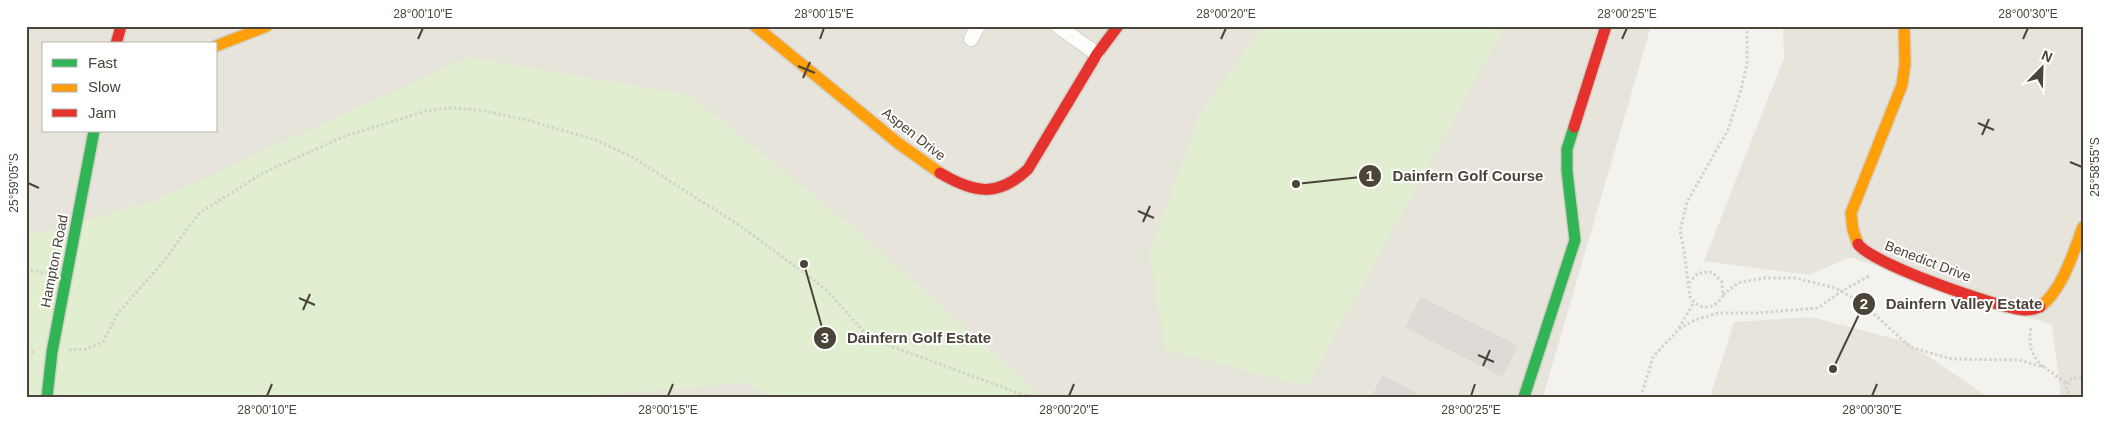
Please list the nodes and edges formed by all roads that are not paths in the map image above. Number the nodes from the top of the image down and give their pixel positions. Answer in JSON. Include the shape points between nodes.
{"nodes":[{"id":1,"x":120,"y":26,"type":"edge"},
{"id":2,"x":267,"y":26,"type":"edge"},
{"id":3,"x":754,"y":26,"type":"edge"},
{"id":4,"x":978,"y":26,"type":"edge"},
{"id":5,"x":1058,"y":26,"type":"edge"},
{"id":6,"x":1118,"y":26,"type":"edge"},
{"id":7,"x":1606,"y":26,"type":"edge"},
{"id":8,"x":1904,"y":26,"type":"edge"},
{"id":9,"x":971,"y":39,"type":"dead end"},
{"id":10,"x":116,"y":42,"type":"edge"},
{"id":11,"x":218,"y":45,"type":"edge"},
{"id":12,"x":1097,"y":54,"type":"junction"},
{"id":13,"x":94,"y":132,"type":"edge"},
{"id":14,"x":2082,"y":229,"type":"edge"},
{"id":15,"x":47,"y":397,"type":"edge"},
{"id":16,"x":1524,"y":397,"type":"edge"}],
"edges":[{"from":1,"to":10,"type":"street"},
{"from":2,"to":11,"type":"street"},
{"from":3,"to":12,"type":"street","name":"Aspen Drive","via":[[929,167],[984,191],[1000,189],[1017,180],[1028,169]]},
{"from":4,"to":9,"type":"street"},
{"from":5,"to":12,"type":"street"},
{"from":6,"to":12,"type":"street","name":"Aspen Drive"},
{"from":7,"to":16,"type":"street","via":[[1567,149],[1575,240]]},
{"from":8,"to":14,"type":"street","name":"Benedict Drive","via":[[1902,85],[1852,213],[1852,230],[1858,245],[1888,265],[2020,310],[2038,308],[2046,302],[2061,278]]},
{"from":13,"to":15,"type":"street","name":"Hampton Road","via":[[52,352]]}]}
